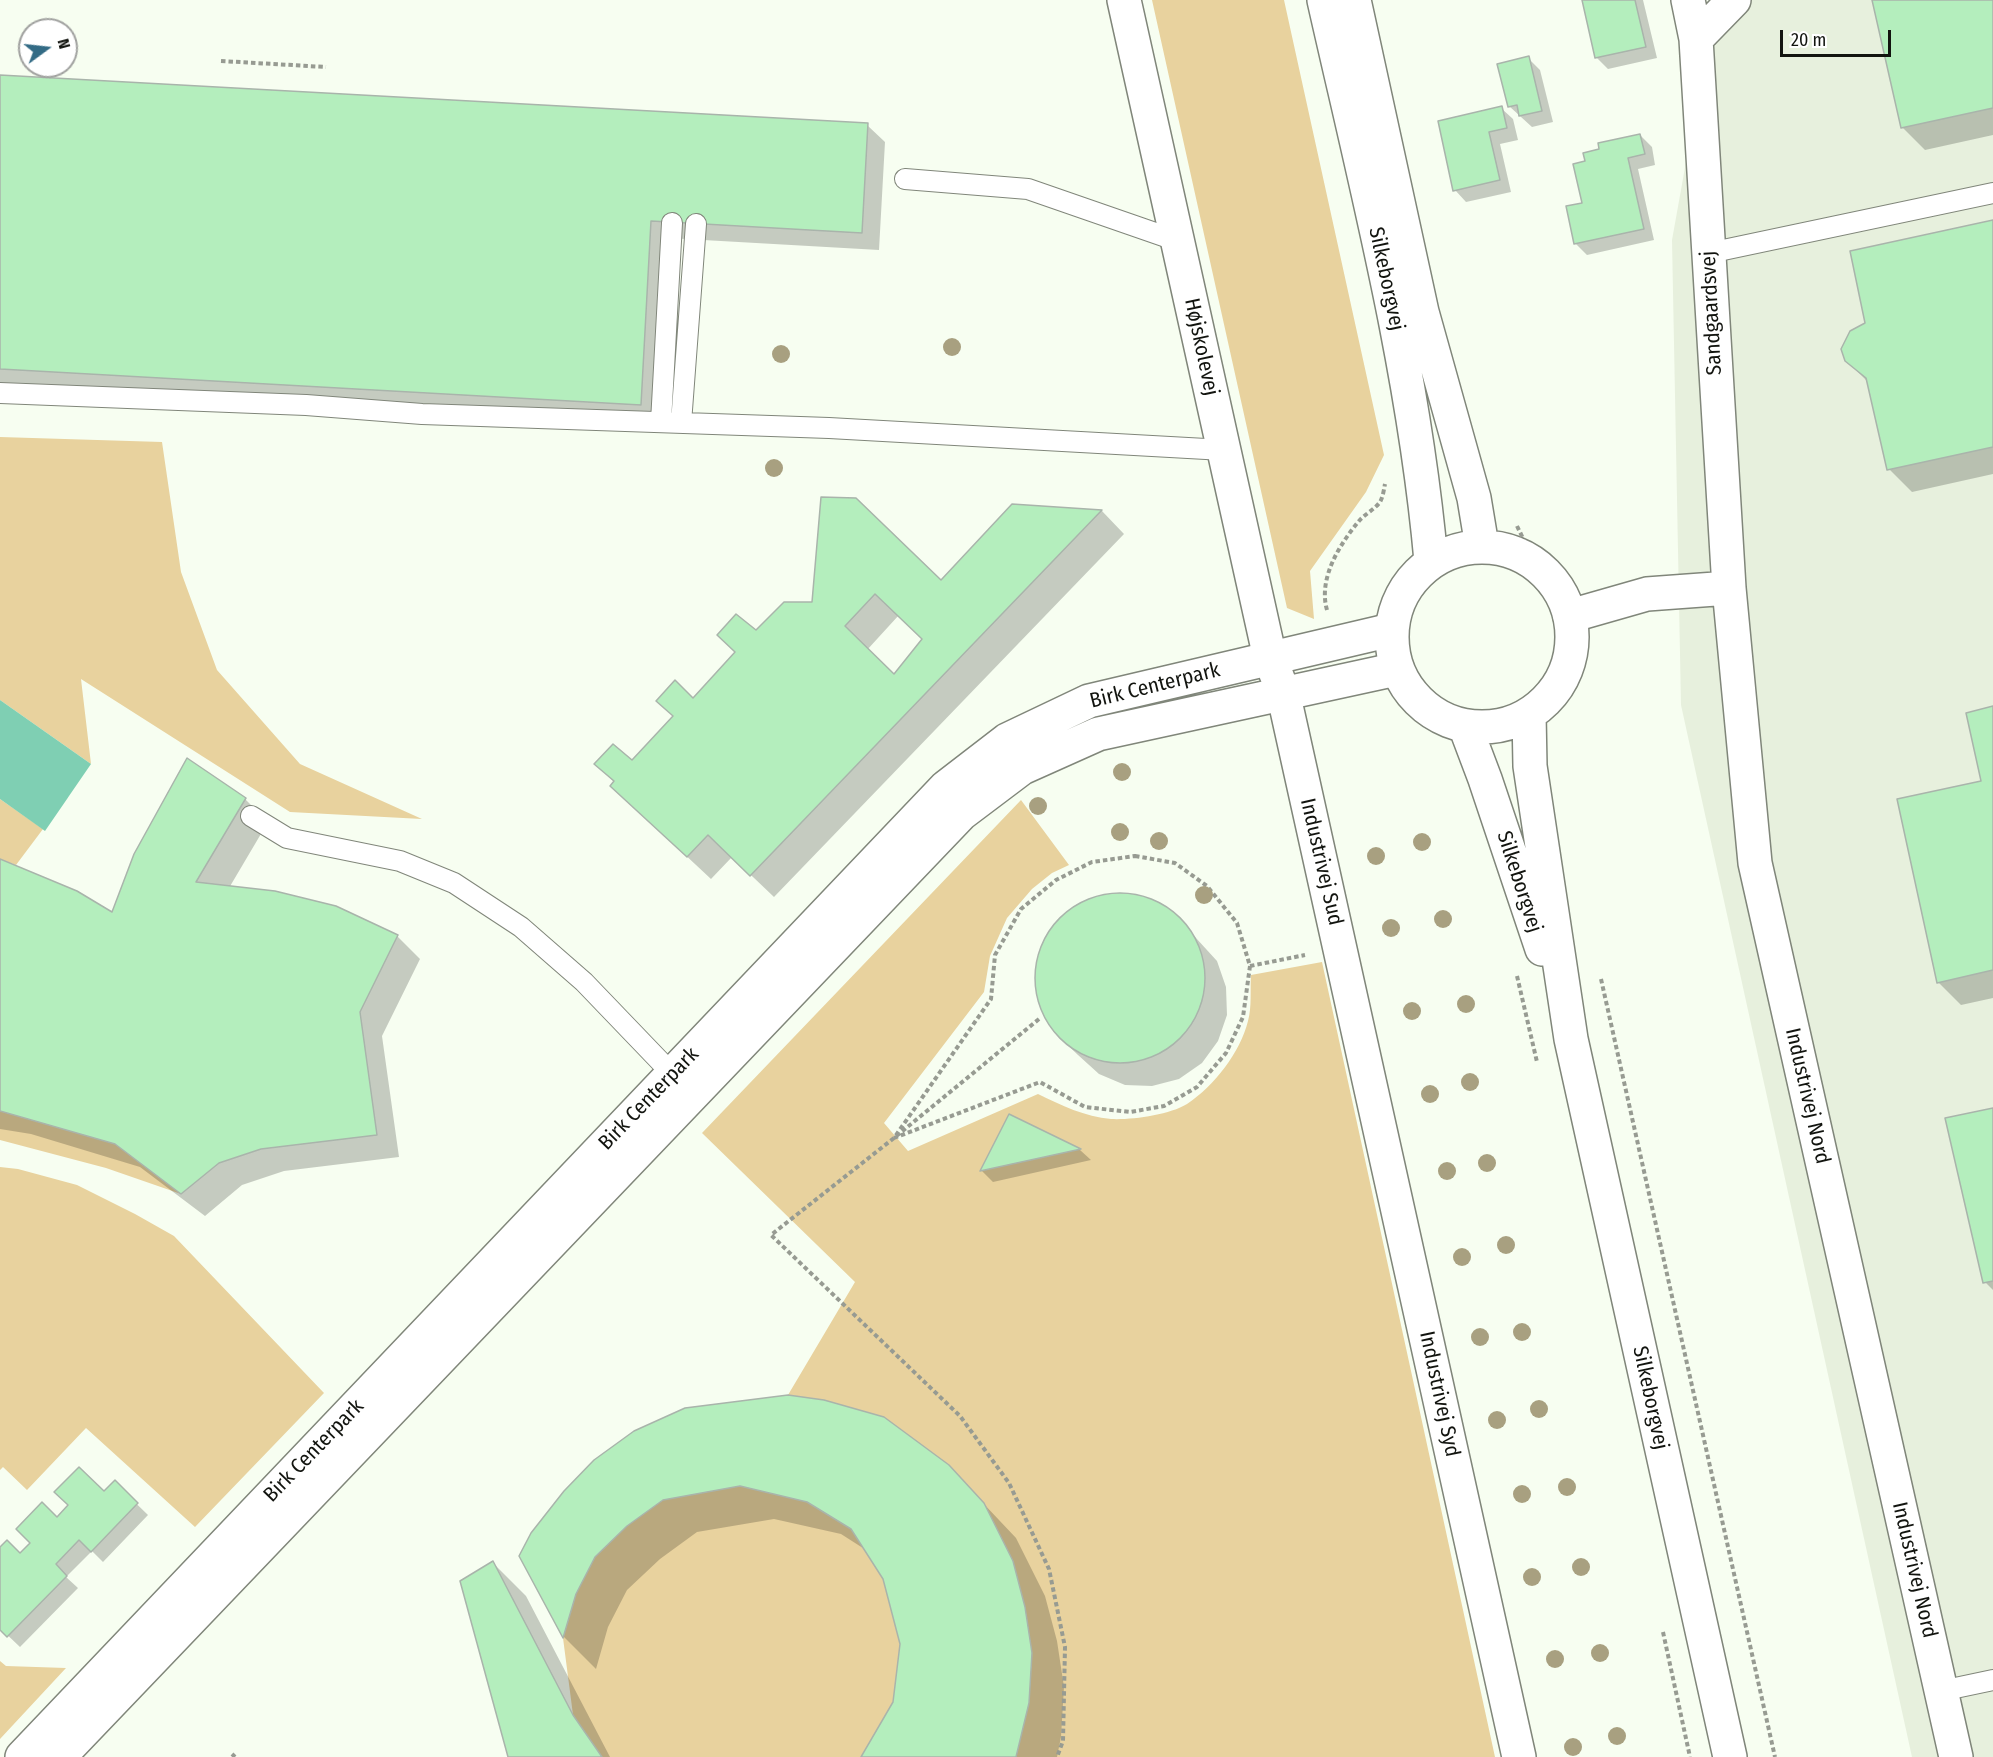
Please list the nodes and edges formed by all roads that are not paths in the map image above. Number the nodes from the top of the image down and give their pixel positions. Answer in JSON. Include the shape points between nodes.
{"nodes":[{"id":1,"x":1124,"y":0,"type":"edge"},
{"id":2,"x":1324,"y":0,"type":"edge"},
{"id":3,"x":1354,"y":0,"type":"edge"},
{"id":4,"x":1688,"y":0,"type":"edge"},
{"id":5,"x":1734,"y":0,"type":"edge"},
{"id":6,"x":1696,"y":39,"type":"junction"},
{"id":7,"x":905,"y":179,"type":"dead end"},
{"id":8,"x":1993,"y":193,"type":"edge"},
{"id":9,"x":672,"y":223,"type":"dead end"},
{"id":10,"x":696,"y":224,"type":"dead end"},
{"id":11,"x":1178,"y":241,"type":"junction"},
{"id":12,"x":1709,"y":252,"type":"junction"},
{"id":13,"x":0,"y":393,"type":"edge"},
{"id":14,"x":661,"y":422,"type":"junction"},
{"id":15,"x":681,"y":423,"type":"junction"},
{"id":16,"x":1224,"y":450,"type":"junction"},
{"id":17,"x":1482,"y":546,"type":"junction"},
{"id":18,"x":1431,"y":561,"type":"junction"},
{"id":19,"x":1729,"y":588,"type":"junction"},
{"id":20,"x":1570,"y":616,"type":"junction"},
{"id":21,"x":1391,"y":630,"type":"junction"},
{"id":22,"x":1270,"y":658,"type":"junction"},
{"id":23,"x":1397,"y":669,"type":"junction"},
{"id":24,"x":1283,"y":692,"type":"junction"},
{"id":25,"x":1529,"y":714,"type":"junction"},
{"id":26,"x":1465,"y":726,"type":"junction"},
{"id":27,"x":251,"y":816,"type":"dead end"},
{"id":28,"x":1359,"y":1031,"type":"joint"},
{"id":29,"x":1571,"y":1039,"type":"junction"},
{"id":30,"x":683,"y":1084,"type":"junction"},
{"id":31,"x":369,"y":1413,"type":"junction"},
{"id":32,"x":1993,"y":1680,"type":"edge"},
{"id":33,"x":1941,"y":1691,"type":"junction"},
{"id":34,"x":22,"y":1757,"type":"edge"},
{"id":35,"x":58,"y":1757,"type":"edge"},
{"id":36,"x":1519,"y":1757,"type":"edge"},
{"id":37,"x":1730,"y":1757,"type":"edge"},
{"id":38,"x":1956,"y":1757,"type":"edge"}],
"edges":[{"from":1,"to":11,"type":"street","name":"Højskolevej"},
{"from":2,"to":18,"type":"street","name":"Silkeborgvej","via":[[1395,317],[1426,506]]},
{"from":3,"to":17,"type":"street","name":"Silkeborgvej","via":[[1422,312],[1474,498]]},
{"from":4,"to":6,"type":"street","name":"Sandgaardsvej"},
{"from":5,"to":6,"type":"street"},
{"from":6,"to":12,"type":"street","name":"Sandgaardsvej"},
{"from":7,"to":11,"type":"lane","via":[[1028,189]]},
{"from":8,"to":12,"type":"lane"},
{"from":9,"to":14,"type":"lane"},
{"from":10,"to":15,"type":"lane"},
{"from":11,"to":16,"type":"street","name":"Højskolevej"},
{"from":12,"to":19,"type":"street","name":"Sandgaardsvej"},
{"from":13,"to":14,"type":"lane"},
{"from":14,"to":15,"type":"lane"},
{"from":15,"to":16,"type":"lane"},
{"from":16,"to":22,"type":"street","name":"Højskolevej"},
{"from":17,"to":18,"type":"street","via":[[1458,549]]},
{"from":17,"to":20,"type":"street","via":[[1512,551],[1535,563],[1554,582]]},
{"from":18,"to":21,"type":"street","via":[[1410,580],[1397,605]]},
{"from":19,"to":20,"type":"street","via":[[1647,594]]},
{"from":19,"to":33,"type":"street","name":"Industrivej Nord","via":[[1755,863]]},
{"from":20,"to":25,"type":"street","via":[[1572,639],[1567,667],[1555,691]]},
{"from":21,"to":22,"type":"street","name":"Birk Centerpark"},
{"from":21,"to":23,"type":"street"},
{"from":22,"to":24,"type":"street","name":"Højskolevej"},
{"from":22,"to":30,"type":"street","name":"Birk Centerpark","via":[[1089,702],[1007,740],[946,787]]},
{"from":23,"to":24,"type":"street","name":"Birk Centerpark"},
{"from":23,"to":26,"type":"street","via":[[1407,689],[1430,712]]},
{"from":24,"to":28,"type":"street","name":"Industrivej Sud"},
{"from":24,"to":30,"type":"street","name":"Birk Centerpark","via":[[1098,734],[1022,768],[961,814]]},
{"from":25,"to":26,"type":"street","via":[[1493,727]]},
{"from":25,"to":29,"type":"street","name":"Silkeborgvej","via":[[1530,766]]},
{"from":26,"to":29,"type":"street","name":"Silkeborgvej"},
{"from":27,"to":30,"type":"lane","via":[[287,838],[400,861],[454,883],[521,927],[575,974]]},
{"from":28,"to":36,"type":"street","name":"Industrivej Syd"},
{"from":29,"to":37,"type":"street","name":"Silkeborgvej"},
{"from":30,"to":31,"type":"street","name":"Birk Centerpark"},
{"from":31,"to":34,"type":"street","name":"Birk Centerpark"},
{"from":31,"to":35,"type":"street","name":"Birk Centerpark"},
{"from":32,"to":33,"type":"lane"},
{"from":33,"to":38,"type":"street","name":"Industrivej Nord"}]}
